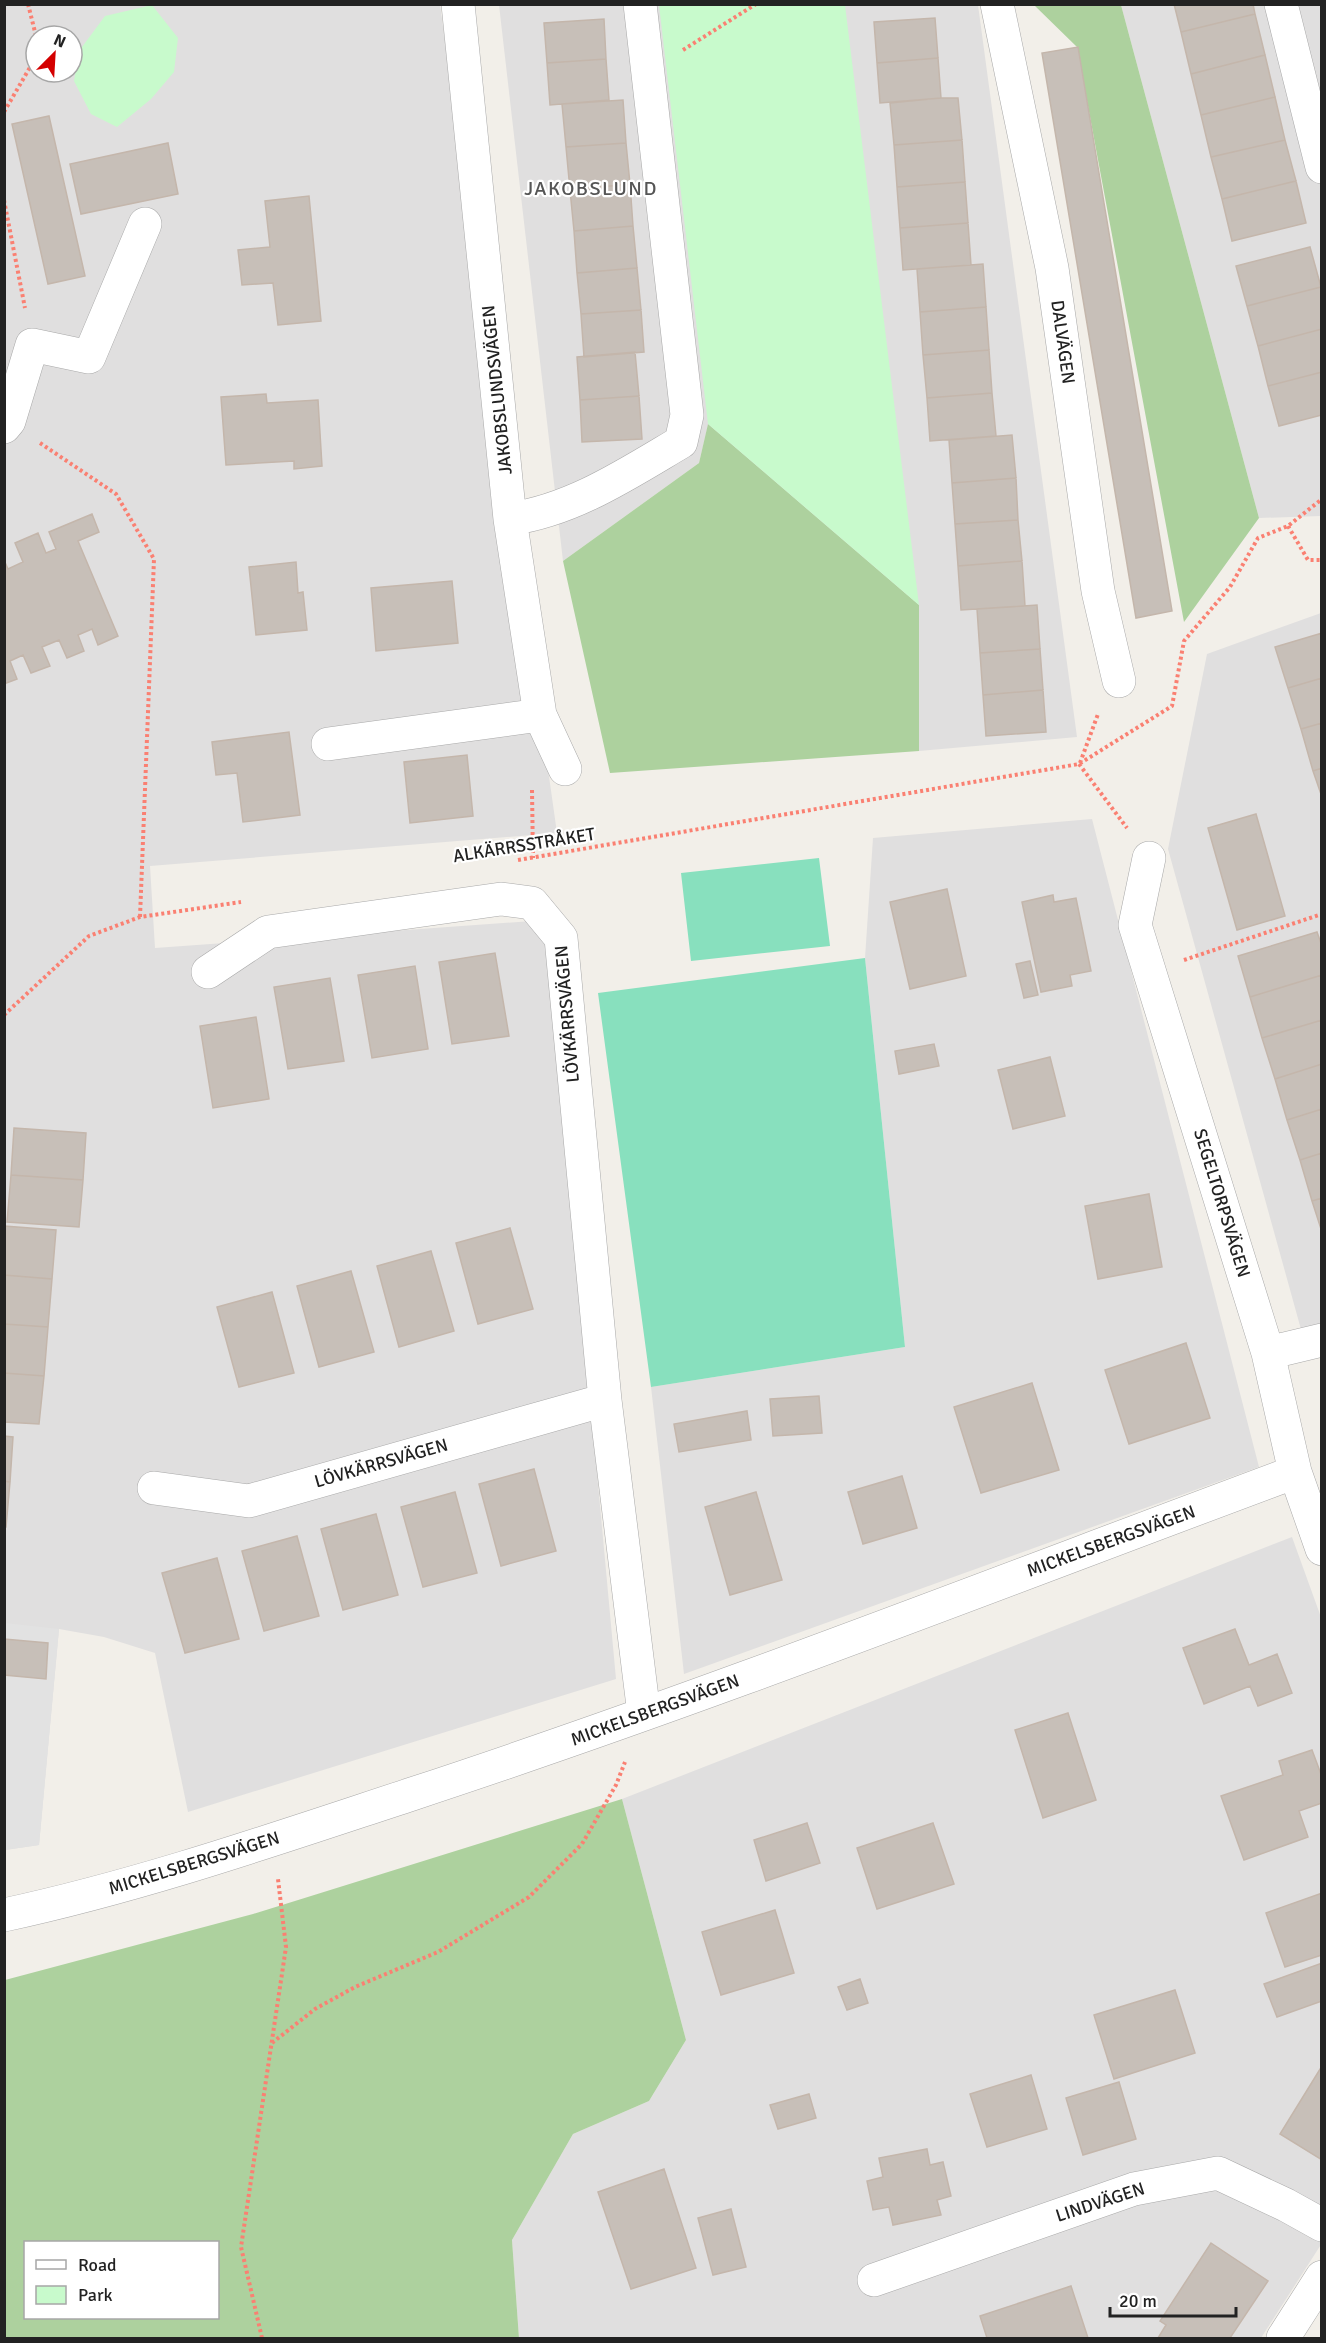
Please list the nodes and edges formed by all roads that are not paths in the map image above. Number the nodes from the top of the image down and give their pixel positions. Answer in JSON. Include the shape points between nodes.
{"nodes":[{"id":1,"x":458,"y":4,"type":"edge"},
{"id":2,"x":640,"y":4,"type":"edge"},
{"id":3,"x":997,"y":4,"type":"edge"},
{"id":4,"x":1281,"y":4,"type":"edge"},
{"id":5,"x":1322,"y":167,"type":"edge"},
{"id":6,"x":145,"y":224,"type":"dead end"},
{"id":7,"x":7,"y":424,"type":"edge"},
{"id":8,"x":510,"y":519,"type":"junction"},
{"id":9,"x":1119,"y":681,"type":"road end"},
{"id":10,"x":540,"y":715,"type":"junction"},
{"id":11,"x":328,"y":744,"type":"dead end"},
{"id":12,"x":565,"y":769,"type":"road end"},
{"id":13,"x":1149,"y":858,"type":"road end"},
{"id":14,"x":208,"y":972,"type":"dead end"},
{"id":15,"x":1322,"y":1340,"type":"edge"},
{"id":16,"x":1268,"y":1353,"type":"junction"},
{"id":17,"x":605,"y":1400,"type":"junction"},
{"id":18,"x":1295,"y":1472,"type":"junction"},
{"id":19,"x":154,"y":1488,"type":"dead end"},
{"id":20,"x":1322,"y":1549,"type":"edge"},
{"id":21,"x":644,"y":1714,"type":"junction"},
{"id":22,"x":4,"y":1915,"type":"edge"},
{"id":23,"x":1322,"y":2225,"type":"edge"},
{"id":24,"x":1322,"y":2277,"type":"edge"},
{"id":25,"x":874,"y":2280,"type":"dead end"},
{"id":26,"x":1283,"y":2338,"type":"edge"}],
"edges":[{"from":1,"to":8,"type":"street","name":"JAKOBSLUNDSVÄGEN"},
{"from":2,"to":8,"type":"street","via":[[687,415],[681,442],[601,489],[534,515]]},
{"from":3,"to":9,"type":"street","name":"DALVÄGEN","via":[[1052,268],[1098,591]]},
{"from":4,"to":5,"type":"street"},
{"from":6,"to":7,"type":"street","via":[[89,357],[32,345]]},
{"from":8,"to":10,"type":"street","name":"JAKOBSLUNDSVÄGEN"},
{"from":10,"to":11,"type":"street"},
{"from":10,"to":12,"type":"street","name":"JAKOBSLUNDSVÄGEN"},
{"from":13,"to":16,"type":"street","name":"SEGELTORPSVÄGEN","via":[[1135,925]]},
{"from":14,"to":17,"type":"street","name":"LÖVKÄRRSVÄGEN","via":[[268,932],[501,899],[532,903],[561,938]]},
{"from":15,"to":16,"type":"street"},
{"from":16,"to":18,"type":"street","name":"SEGELTORPSVÄGEN"},
{"from":17,"to":19,"type":"street","name":"LÖVKÄRRSVÄGEN","via":[[249,1501]]},
{"from":17,"to":21,"type":"street","name":"LÖVKÄRRSVÄGEN"},
{"from":18,"to":20,"type":"street","name":"SEGELTORPSVÄGEN"},
{"from":18,"to":21,"type":"street","name":"MICKELSBERGSVÄGEN"},
{"from":21,"to":22,"type":"street","name":"MICKELSBERGSVÄGEN","via":[[273,1840],[72,1900]]},
{"from":23,"to":25,"type":"street","name":"LINDVÄGEN","via":[[1218,2173],[1134,2189]]},
{"from":24,"to":26,"type":"street"}]}
